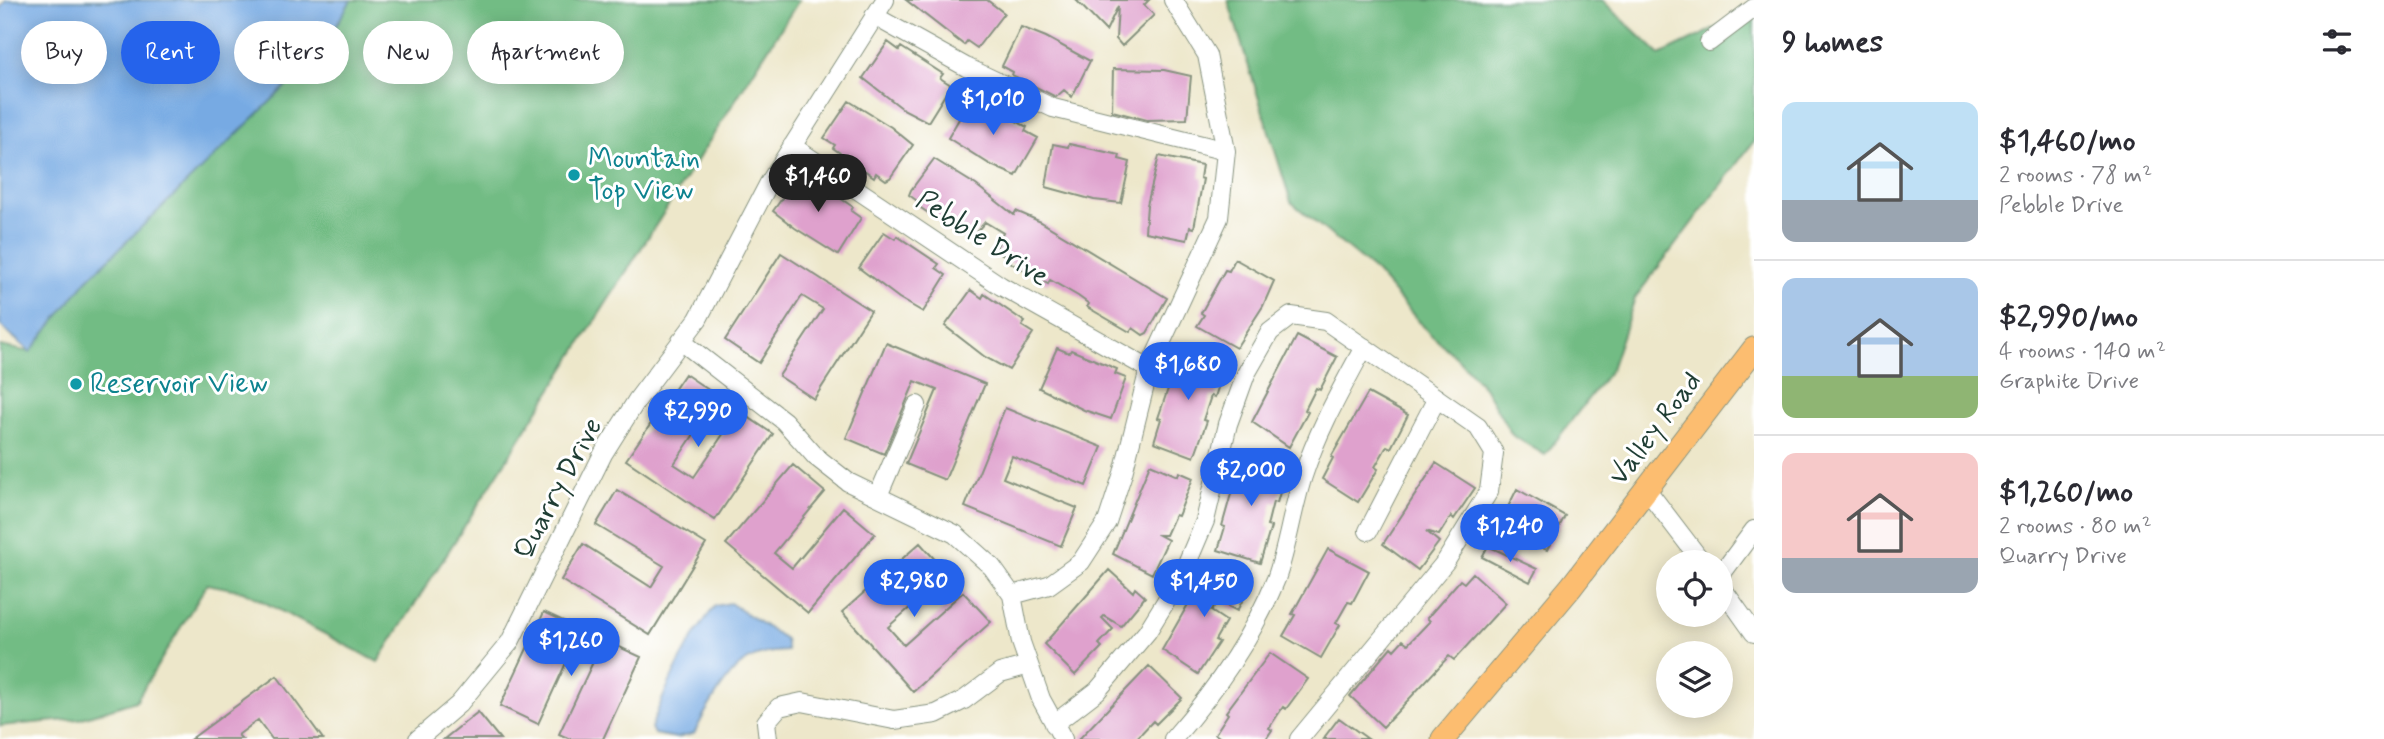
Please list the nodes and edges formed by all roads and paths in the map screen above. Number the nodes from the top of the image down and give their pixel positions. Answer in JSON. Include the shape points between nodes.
{"nodes":[{"id":1,"x":885,"y":0,"type":"edge"},
{"id":2,"x":1173,"y":0,"type":"edge"},
{"id":3,"x":1754,"y":8,"type":"edge"},
{"id":4,"x":874,"y":16,"type":"junction"},
{"id":5,"x":1709,"y":42,"type":"dead end"},
{"id":6,"x":792,"y":146,"type":"junction"},
{"id":7,"x":1226,"y":151,"type":"junction"},
{"id":8,"x":681,"y":341,"type":"junction"},
{"id":9,"x":1364,"y":347,"type":"junction"},
{"id":10,"x":1754,"y":349,"type":"edge"},
{"id":11,"x":1149,"y":369,"type":"junction"},
{"id":12,"x":1437,"y":398,"type":"junction"},
{"id":13,"x":917,"y":405,"type":"dead end"},
{"id":14,"x":1647,"y":490,"type":"junction"},
{"id":15,"x":878,"y":496,"type":"junction"},
{"id":16,"x":1754,"y":530,"type":"edge"},
{"id":17,"x":1368,"y":531,"type":"dead end"},
{"id":18,"x":1693,"y":550,"type":"edge"},
{"id":19,"x":1733,"y":558,"type":"edge"},
{"id":20,"x":1012,"y":595,"type":"junction"},
{"id":21,"x":1733,"y":603,"type":"edge"},
{"id":22,"x":1754,"y":633,"type":"edge"},
{"id":23,"x":1029,"y":665,"type":"junction"},
{"id":24,"x":1058,"y":731,"type":"edge"},
{"id":25,"x":1179,"y":737,"type":"edge"},
{"id":26,"x":418,"y":739,"type":"edge"},
{"id":27,"x":768,"y":739,"type":"edge"},
{"id":28,"x":1299,"y":739,"type":"edge"},
{"id":29,"x":1443,"y":739,"type":"edge"}],
"edges":[{"from":1,"to":4,"type":"street","name":"Quarry Drive"},
{"from":2,"to":7,"type":"street","via":[[1207,55]]},
{"from":3,"to":5,"type":"street"},
{"from":4,"to":6,"type":"street","name":"Quarry Drive"},
{"from":4,"to":7,"type":"street","via":[[1053,108]]},
{"from":6,"to":8,"type":"street","name":"Quarry Drive","via":[[698,319]]},
{"from":6,"to":11,"type":"street","name":"Pebble Drive","via":[[1001,286]]},
{"from":7,"to":11,"type":"street","via":[[1219,218]]},
{"from":8,"to":15,"type":"street","via":[[784,421],[827,466]]},
{"from":8,"to":26,"type":"street","name":"Quarry Drive","via":[[603,454],[510,642],[459,704]]},
{"from":9,"to":12,"type":"street"},
{"from":9,"to":24,"type":"street","via":[[1326,321],[1291,316],[1270,332],[1246,374],[1228,424],[1205,521],[1182,575],[1147,632]]},
{"from":9,"to":25,"type":"street","via":[[1322,425],[1302,479],[1276,578],[1211,695]]},
{"from":10,"to":14,"type":"main road","name":"Valley Road"},
{"from":11,"to":20,"type":"street","via":[[1107,522],[1081,562],[1049,585]]},
{"from":12,"to":17,"type":"street"},
{"from":12,"to":28,"type":"street","via":[[1478,427],[1494,453],[1489,491],[1446,561]]},
{"from":13,"to":15,"type":"street"},
{"from":14,"to":18,"type":"street"},
{"from":14,"to":29,"type":"main road","name":"Valley Road"},
{"from":15,"to":20,"type":"street","via":[[955,534],[992,567]]},
{"from":16,"to":19,"type":"street"},
{"from":20,"to":23,"type":"street"},
{"from":21,"to":22,"type":"street"},
{"from":23,"to":24,"type":"street"},
{"from":23,"to":27,"type":"street","via":[[1000,673],[936,714],[894,720],[802,702],[779,707],[766,722]]}]}
